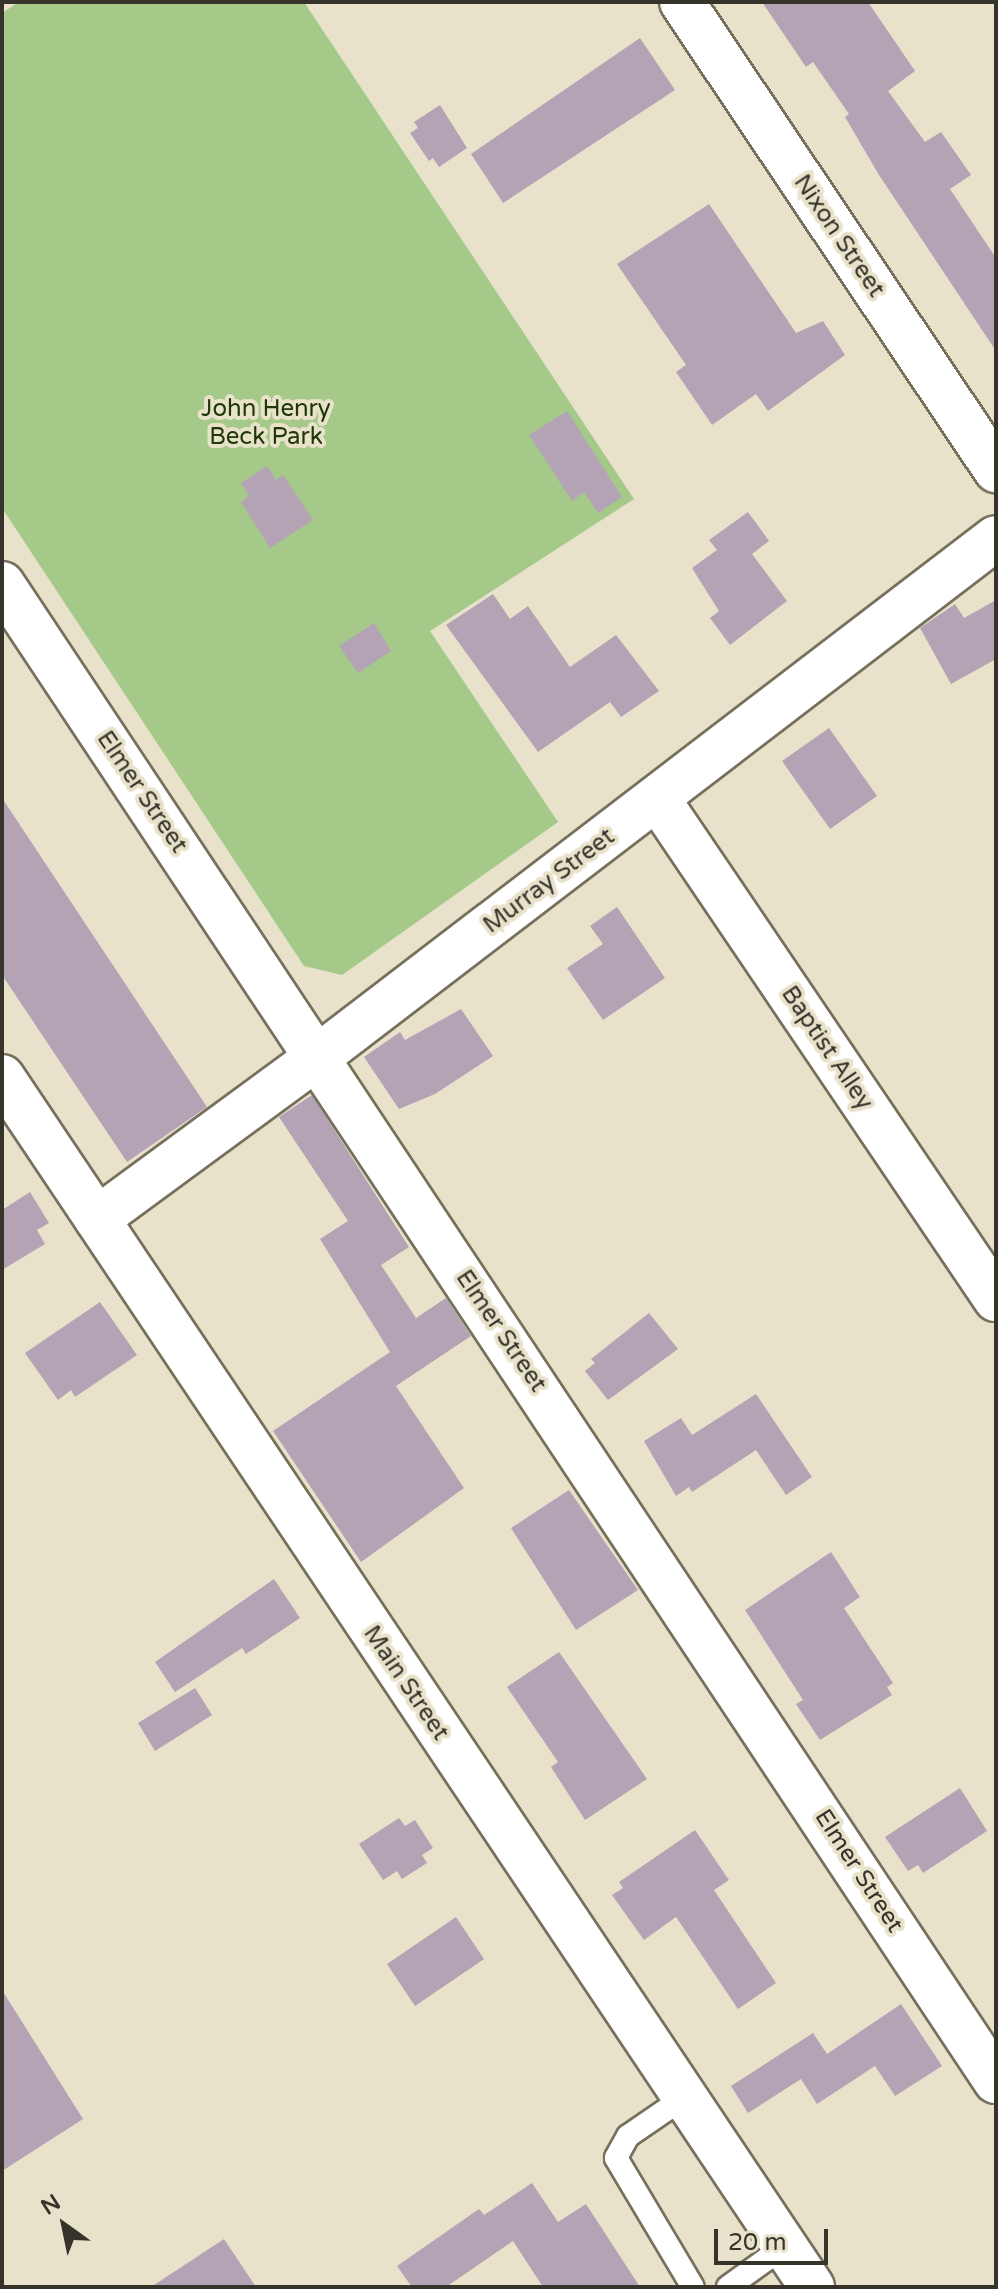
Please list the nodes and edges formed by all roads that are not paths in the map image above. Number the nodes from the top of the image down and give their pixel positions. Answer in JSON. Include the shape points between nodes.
{"nodes":[{"id":1,"x":682,"y":2,"type":"edge"},
{"id":2,"x":996,"y":470,"type":"edge"},
{"id":3,"x":996,"y":538,"type":"edge"},
{"id":4,"x":2,"y":584,"type":"edge"},
{"id":5,"x":657,"y":798,"type":"junction"},
{"id":6,"x":319,"y":1056,"type":"junction"},
{"id":7,"x":2,"y":1077,"type":"edge"},
{"id":8,"x":97,"y":1219,"type":"junction"},
{"id":9,"x":996,"y":1299,"type":"edge"},
{"id":10,"x":996,"y":2081,"type":"edge"},
{"id":11,"x":685,"y":2097,"type":"junction"},
{"id":12,"x":785,"y":2246,"type":"junction"},
{"id":13,"x":693,"y":2287,"type":"edge"},
{"id":14,"x":728,"y":2287,"type":"edge"},
{"id":15,"x":812,"y":2287,"type":"edge"}],
"edges":[{"from":1,"to":2,"type":"street","name":"Nixon Street"},
{"from":3,"to":5,"type":"street","name":"Murray Street"},
{"from":4,"to":6,"type":"street","name":"Elmer Street"},
{"from":5,"to":6,"type":"street","name":"Murray Street"},
{"from":5,"to":9,"type":"street","name":"Baptist Alley"},
{"from":6,"to":8,"type":"street","name":"Murray Street"},
{"from":6,"to":10,"type":"street","name":"Elmer Street"},
{"from":7,"to":8,"type":"street","name":"Main Street"},
{"from":8,"to":11,"type":"street","name":"Main Street"},
{"from":11,"to":12,"type":"street","name":"Main Street"},
{"from":11,"to":13,"type":"lane","via":[[628,2136],[616,2158]]},
{"from":12,"to":14,"type":"lane"},
{"from":12,"to":15,"type":"street","name":"Main Street"}]}
